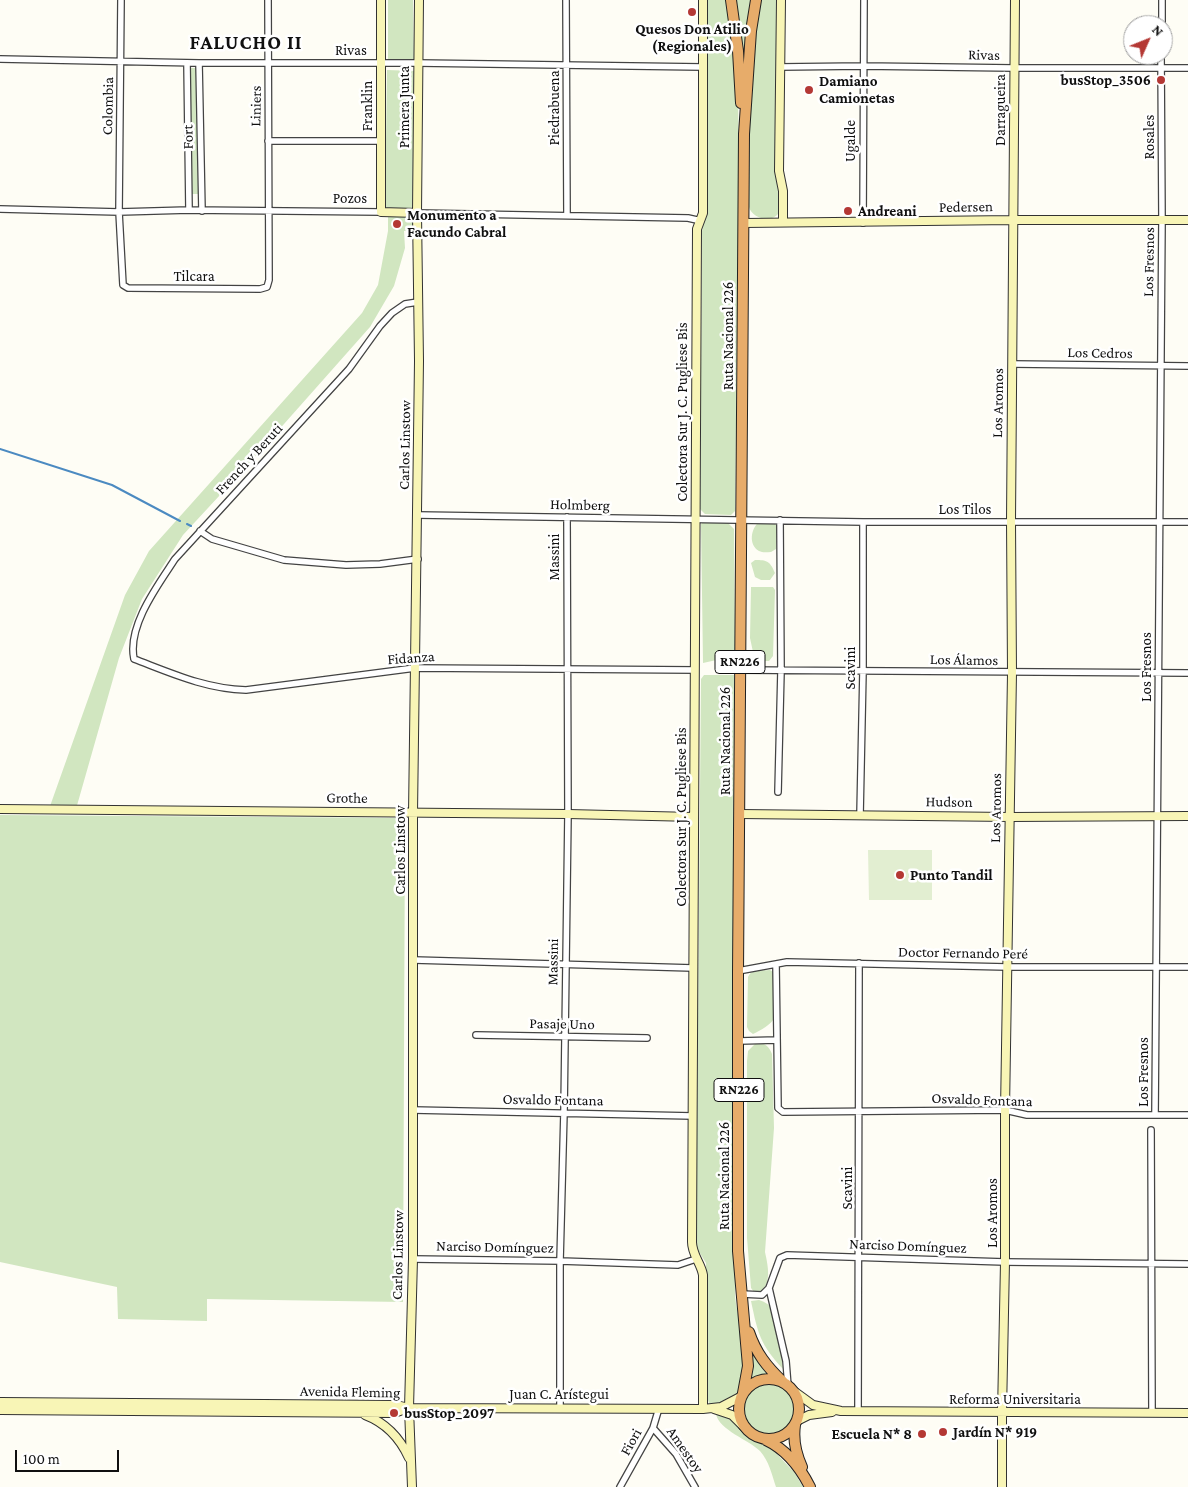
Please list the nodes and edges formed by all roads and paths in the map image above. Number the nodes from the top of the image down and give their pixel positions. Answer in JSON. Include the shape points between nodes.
{"nodes":[{"id":1,"x":121,"y":0,"type":"edge"},
{"id":2,"x":268,"y":0,"type":"edge"},
{"id":3,"x":382,"y":0,"type":"edge"},
{"id":4,"x":419,"y":0,"type":"edge"},
{"id":5,"x":566,"y":0,"type":"edge"},
{"id":6,"x":703,"y":0,"type":"edge"},
{"id":7,"x":731,"y":0,"type":"edge"},
{"id":8,"x":756,"y":0,"type":"edge"},
{"id":9,"x":781,"y":0,"type":"edge"},
{"id":10,"x":864,"y":0,"type":"edge"},
{"id":11,"x":1015,"y":0,"type":"edge"},
{"id":12,"x":1162,"y":0,"type":"edge"},
{"id":13,"x":1162,"y":15,"type":"edge"},
{"id":14,"x":0,"y":59,"type":"edge"},
{"id":15,"x":121,"y":60,"type":"junction"},
{"id":16,"x":187,"y":63,"type":"junction"},
{"id":17,"x":199,"y":63,"type":"junction"},
{"id":18,"x":270,"y":63,"type":"junction"},
{"id":19,"x":381,"y":63,"type":"junction"},
{"id":20,"x":418,"y":63,"type":"junction"},
{"id":21,"x":567,"y":65,"type":"junction"},
{"id":22,"x":1161,"y":65,"type":"edge"},
{"id":23,"x":863,"y":66,"type":"junction"},
{"id":24,"x":702,"y":67,"type":"junction"},
{"id":25,"x":780,"y":67,"type":"junction"},
{"id":26,"x":1013,"y":68,"type":"junction"},
{"id":27,"x":1161,"y":68,"type":"junction"},
{"id":28,"x":1188,"y":68,"type":"edge"},
{"id":29,"x":744,"y":134,"type":"junction"},
{"id":30,"x":268,"y":141,"type":"junction"},
{"id":31,"x":381,"y":141,"type":"junction"},
{"id":32,"x":0,"y":209,"type":"edge"},
{"id":33,"x":189,"y":210,"type":"junction"},
{"id":34,"x":202,"y":211,"type":"junction"},
{"id":35,"x":119,"y":212,"type":"junction"},
{"id":36,"x":268,"y":212,"type":"junction"},
{"id":37,"x":382,"y":212,"type":"junction"},
{"id":38,"x":417,"y":213,"type":"junction"},
{"id":39,"x":567,"y":215,"type":"junction"},
{"id":40,"x":1014,"y":220,"type":"junction"},
{"id":41,"x":1162,"y":220,"type":"junction"},
{"id":42,"x":1188,"y":220,"type":"edge"},
{"id":43,"x":783,"y":222,"type":"junction"},
{"id":44,"x":699,"y":223,"type":"junction"},
{"id":45,"x":744,"y":223,"type":"junction"},
{"id":46,"x":863,"y":223,"type":"junction"},
{"id":47,"x":123,"y":285,"type":"joint"},
{"id":48,"x":267,"y":287,"type":"joint"},
{"id":49,"x":418,"y":302,"type":"junction"},
{"id":50,"x":1012,"y":364,"type":"junction"},
{"id":51,"x":1160,"y":366,"type":"junction"},
{"id":52,"x":1188,"y":366,"type":"edge"},
{"id":53,"x":418,"y":515,"type":"junction"},
{"id":54,"x":567,"y":517,"type":"junction"},
{"id":55,"x":695,"y":518,"type":"junction"},
{"id":56,"x":742,"y":519,"type":"junction"},
{"id":57,"x":780,"y":520,"type":"junction"},
{"id":58,"x":1011,"y":521,"type":"junction"},
{"id":59,"x":863,"y":522,"type":"junction"},
{"id":60,"x":1159,"y":522,"type":"junction"},
{"id":61,"x":1188,"y":522,"type":"edge"},
{"id":62,"x":200,"y":531,"type":"junction"},
{"id":63,"x":418,"y":559,"type":"junction"},
{"id":64,"x":134,"y":659,"type":"joint"},
{"id":65,"x":416,"y":668,"type":"junction"},
{"id":66,"x":566,"y":669,"type":"junction"},
{"id":67,"x":696,"y":670,"type":"junction"},
{"id":68,"x":740,"y":670,"type":"junction"},
{"id":69,"x":781,"y":671,"type":"junction"},
{"id":70,"x":863,"y":671,"type":"junction"},
{"id":71,"x":1012,"y":673,"type":"junction"},
{"id":72,"x":1158,"y":673,"type":"junction"},
{"id":73,"x":1188,"y":673,"type":"edge"},
{"id":74,"x":778,"y":792,"type":"dead end"},
{"id":75,"x":0,"y":809,"type":"edge"},
{"id":76,"x":413,"y":813,"type":"junction"},
{"id":77,"x":568,"y":814,"type":"junction"},
{"id":78,"x":740,"y":814,"type":"junction"},
{"id":79,"x":860,"y":815,"type":"junction"},
{"id":80,"x":1157,"y":816,"type":"junction"},
{"id":81,"x":1188,"y":816,"type":"edge"},
{"id":82,"x":694,"y":817,"type":"junction"},
{"id":83,"x":1010,"y":817,"type":"junction"},
{"id":84,"x":414,"y":960,"type":"junction"},
{"id":85,"x":859,"y":963,"type":"junction"},
{"id":86,"x":566,"y":964,"type":"junction"},
{"id":87,"x":776,"y":964,"type":"junction"},
{"id":88,"x":1007,"y":967,"type":"junction"},
{"id":89,"x":1156,"y":967,"type":"junction"},
{"id":90,"x":1188,"y":967,"type":"edge"},
{"id":91,"x":693,"y":968,"type":"junction"},
{"id":92,"x":738,"y":971,"type":"junction"},
{"id":93,"x":476,"y":1036,"type":"dead end"},
{"id":94,"x":565,"y":1036,"type":"junction"},
{"id":95,"x":647,"y":1038,"type":"dead end"},
{"id":96,"x":739,"y":1040,"type":"junction"},
{"id":97,"x":777,"y":1040,"type":"junction"},
{"id":98,"x":414,"y":1110,"type":"junction"},
{"id":99,"x":1005,"y":1110,"type":"junction"},
{"id":100,"x":859,"y":1111,"type":"junction"},
{"id":101,"x":564,"y":1112,"type":"junction"},
{"id":102,"x":1155,"y":1115,"type":"junction"},
{"id":103,"x":1188,"y":1115,"type":"edge"},
{"id":104,"x":693,"y":1116,"type":"junction"},
{"id":105,"x":1151,"y":1130,"type":"dead end"},
{"id":106,"x":860,"y":1256,"type":"junction"},
{"id":107,"x":413,"y":1259,"type":"junction"},
{"id":108,"x":696,"y":1259,"type":"junction"},
{"id":109,"x":560,"y":1261,"type":"junction"},
{"id":110,"x":1005,"y":1262,"type":"junction"},
{"id":111,"x":1151,"y":1264,"type":"junction"},
{"id":112,"x":1188,"y":1264,"type":"edge"},
{"id":113,"x":769,"y":1288,"type":"junction"},
{"id":114,"x":742,"y":1294,"type":"junction"},
{"id":115,"x":744,"y":1317,"type":"junction"},
{"id":116,"x":788,"y":1386,"type":"junction"},
{"id":117,"x":743,"y":1394,"type":"junction"},
{"id":118,"x":0,"y":1402,"type":"edge"},
{"id":119,"x":409,"y":1408,"type":"junction"},
{"id":120,"x":560,"y":1408,"type":"junction"},
{"id":121,"x":658,"y":1408,"type":"junction"},
{"id":122,"x":706,"y":1409,"type":"junction"},
{"id":123,"x":0,"y":1410,"type":"edge"},
{"id":124,"x":841,"y":1411,"type":"junction"},
{"id":125,"x":858,"y":1412,"type":"junction"},
{"id":126,"x":1152,"y":1412,"type":"junction"},
{"id":127,"x":356,"y":1413,"type":"junction"},
{"id":128,"x":1002,"y":1413,"type":"junction"},
{"id":129,"x":1188,"y":1413,"type":"edge"},
{"id":130,"x":796,"y":1423,"type":"junction"},
{"id":131,"x":653,"y":1428,"type":"junction"},
{"id":132,"x":746,"y":1429,"type":"junction"},
{"id":133,"x":760,"y":1438,"type":"junction"},
{"id":134,"x":411,"y":1463,"type":"junction"},
{"id":135,"x":808,"y":1483,"type":"edge"},
{"id":136,"x":412,"y":1487,"type":"edge"},
{"id":137,"x":620,"y":1487,"type":"edge"},
{"id":138,"x":695,"y":1487,"type":"edge"},
{"id":139,"x":1002,"y":1487,"type":"edge"}],
"edges":[{"from":1,"to":15,"type":"street","name":"Colombia"},
{"from":2,"to":18,"type":"street","name":"Liniers"},
{"from":3,"to":19,"type":"street","name":"Franklin"},
{"from":4,"to":20,"type":"street","name":"Primera Junta"},
{"from":5,"to":21,"type":"street","name":"Piedrabuena"},
{"from":6,"to":24,"type":"street","name":"Colectora Sur J. C. Pugliese Bis"},
{"from":7,"to":29,"type":"highway","name":"Ruta Nacional 226","number":"RN226"},
{"from":8,"to":29,"type":"highway","name":"Ruta Nacional 226","number":"RN226"},
{"from":9,"to":25,"type":"street"},
{"from":10,"to":23,"type":"street","name":"Ugalde"},
{"from":11,"to":26,"type":"street","name":"Darragueira"},
{"from":12,"to":13,"type":"street"},
{"from":14,"to":15,"type":"street","name":"Rivas"},
{"from":15,"to":16,"type":"street","name":"Rivas"},
{"from":15,"to":35,"type":"street","name":"Colombia"},
{"from":16,"to":17,"type":"street","name":"Rivas"},
{"from":16,"to":33,"type":"street","name":"Fort"},
{"from":17,"to":18,"type":"street","name":"Rivas"},
{"from":17,"to":34,"type":"street","name":"Fort"},
{"from":18,"to":19,"type":"street","name":"Rivas"},
{"from":18,"to":30,"type":"street","name":"Liniers"},
{"from":19,"to":20,"type":"street","name":"Rivas"},
{"from":19,"to":31,"type":"street","name":"Franklin"},
{"from":20,"to":21,"type":"street","name":"Rivas"},
{"from":20,"to":38,"type":"street","name":"Primera Junta"},
{"from":21,"to":24,"type":"street","name":"Rivas"},
{"from":21,"to":39,"type":"street","name":"Piedrabuena"},
{"from":22,"to":27,"type":"street","name":"Rosales"},
{"from":23,"to":25,"type":"street","name":"Rivas"},
{"from":23,"to":26,"type":"street","name":"Rivas"},
{"from":23,"to":46,"type":"street","name":"Ugalde"},
{"from":24,"to":44,"type":"street","name":"Colectora Sur J. C. Pugliese Bis","via":[[703,213]]},
{"from":25,"to":43,"type":"street","via":[[779,171]]},
{"from":26,"to":27,"type":"street","name":"Rivas"},
{"from":26,"to":40,"type":"street","name":"Darragueira"},
{"from":27,"to":28,"type":"street","name":"Rivas"},
{"from":27,"to":41,"type":"street","name":"Rosales"},
{"from":29,"to":45,"type":"highway","name":"Ruta Nacional 226","number":"RN226"},
{"from":30,"to":31,"type":"street"},
{"from":30,"to":36,"type":"street","name":"Liniers"},
{"from":31,"to":37,"type":"street","name":"Franklin"},
{"from":32,"to":35,"type":"street","name":"Pozos"},
{"from":33,"to":34,"type":"street","name":"Pozos"},
{"from":33,"to":35,"type":"street","name":"Pozos"},
{"from":34,"to":36,"type":"street","name":"Pozos"},
{"from":35,"to":47,"type":"street","name":"Colombia"},
{"from":36,"to":37,"type":"street","name":"Pozos"},
{"from":36,"to":48,"type":"street","name":"Liniers"},
{"from":37,"to":38,"type":"street","name":"Pozos"},
{"from":38,"to":39,"type":"street","name":"Pozos"},
{"from":38,"to":49,"type":"street","name":"Carlos Linstow"},
{"from":39,"to":44,"type":"street","name":"Pozos","via":[[688,218]]},
{"from":40,"to":41,"type":"street","name":"Pedersen"},
{"from":40,"to":46,"type":"street","name":"Pedersen"},
{"from":40,"to":50,"type":"street","name":"Los Aromos"},
{"from":41,"to":42,"type":"street","name":"Pedersen"},
{"from":41,"to":51,"type":"street","name":"Los Fresnos"},
{"from":43,"to":45,"type":"street","name":"Pedersen"},
{"from":43,"to":46,"type":"street","name":"Pedersen"},
{"from":44,"to":55,"type":"street","name":"Colectora Sur J. C. Pugliese Bis"},
{"from":45,"to":56,"type":"highway","name":"Ruta Nacional 226","number":"RN226"},
{"from":47,"to":48,"type":"street","name":"Tilcara","via":[[128,288]]},
{"from":49,"to":53,"type":"street","name":"Carlos Linstow"},
{"from":49,"to":62,"type":"street","name":"French y Beruti","via":[[405,304],[392,313],[349,368]]},
{"from":50,"to":51,"type":"street","name":"Los Cedros"},
{"from":50,"to":58,"type":"street","name":"Los Aromos"},
{"from":51,"to":52,"type":"street","name":"Los Cedros"},
{"from":51,"to":60,"type":"street","name":"Los Fresnos"},
{"from":53,"to":54,"type":"street","name":"Holmberg"},
{"from":53,"to":63,"type":"street","name":"Carlos Linstow"},
{"from":54,"to":55,"type":"street","name":"Holmberg"},
{"from":54,"to":66,"type":"street","name":"Massini"},
{"from":55,"to":56,"type":"street","name":"Holmberg"},
{"from":55,"to":67,"type":"street","name":"Colectora Sur J. C. Pugliese Bis"},
{"from":56,"to":57,"type":"street","name":"Los Tilos"},
{"from":56,"to":68,"type":"highway","name":"Ruta Nacional 226","number":"RN226"},
{"from":57,"to":59,"type":"street","name":"Los Tilos"},
{"from":57,"to":69,"type":"street"},
{"from":58,"to":59,"type":"street","name":"Los Tilos"},
{"from":58,"to":60,"type":"street","name":"Los Tilos"},
{"from":58,"to":71,"type":"street","name":"Los Aromos"},
{"from":59,"to":70,"type":"street","name":"Scavini"},
{"from":60,"to":61,"type":"street","name":"Los Tilos"},
{"from":60,"to":72,"type":"street","name":"Los Fresnos"},
{"from":62,"to":63,"type":"street","via":[[212,539],[284,560],[346,565]]},
{"from":62,"to":64,"type":"street","name":"French y Beruti","via":[[175,559],[140,619],[132,649]]},
{"from":63,"to":65,"type":"street","name":"Carlos Linstow"},
{"from":64,"to":65,"type":"street","name":"Fidanza","via":[[192,681],[238,690]]},
{"from":65,"to":66,"type":"street","name":"Fidanza"},
{"from":65,"to":76,"type":"street","name":"Carlos Linstow"},
{"from":66,"to":67,"type":"street","name":"Fidanza"},
{"from":66,"to":77,"type":"street","name":"Massini"},
{"from":67,"to":82,"type":"street","name":"Colectora Sur J. C. Pugliese Bis"},
{"from":68,"to":69,"type":"street","name":"Los Álamos"},
{"from":68,"to":78,"type":"highway","name":"Ruta Nacional 226","number":"RN226"},
{"from":69,"to":70,"type":"street","name":"Los Álamos"},
{"from":69,"to":74,"type":"street"},
{"from":70,"to":71,"type":"street","name":"Los Álamos"},
{"from":70,"to":79,"type":"street","name":"Scavini"},
{"from":71,"to":72,"type":"street","name":"Los Álamos"},
{"from":71,"to":83,"type":"street","name":"Los Aromos"},
{"from":72,"to":73,"type":"street","name":"Los Álamos"},
{"from":72,"to":80,"type":"street","name":"Los Fresnos"},
{"from":75,"to":76,"type":"street","name":"Grothe"},
{"from":76,"to":77,"type":"street","name":"Grothe"},
{"from":76,"to":84,"type":"street","name":"Carlos Linstow"},
{"from":77,"to":82,"type":"street","name":"Grothe"},
{"from":77,"to":86,"type":"street","name":"Massini"},
{"from":78,"to":79,"type":"street","name":"Hudson"},
{"from":78,"to":92,"type":"highway","name":"Ruta Nacional 226","number":"RN226"},
{"from":79,"to":83,"type":"street","name":"Hudson"},
{"from":80,"to":81,"type":"street","name":"Hudson"},
{"from":80,"to":83,"type":"street","name":"Hudson"},
{"from":80,"to":89,"type":"street","name":"Los Fresnos"},
{"from":82,"to":91,"type":"street","name":"Colectora Sur J. C. Pugliese Bis"},
{"from":83,"to":88,"type":"street","name":"Los Aromos"},
{"from":84,"to":86,"type":"street"},
{"from":84,"to":98,"type":"street","name":"Carlos Linstow"},
{"from":85,"to":87,"type":"street","name":"Doctor Fernando Peré"},
{"from":85,"to":88,"type":"street","name":"Doctor Fernando Peré"},
{"from":85,"to":100,"type":"street","name":"Scavini"},
{"from":86,"to":91,"type":"street"},
{"from":86,"to":94,"type":"street","name":"Massini"},
{"from":87,"to":92,"type":"street","name":"Doctor Fernando Peré"},
{"from":87,"to":97,"type":"street"},
{"from":88,"to":89,"type":"street","name":"Doctor Fernando Peré"},
{"from":88,"to":99,"type":"street","name":"Los Aromos"},
{"from":89,"to":90,"type":"street","name":"Doctor Fernando Peré"},
{"from":89,"to":102,"type":"street","name":"Los Fresnos"},
{"from":91,"to":104,"type":"street","name":"Colectora Sur J. C. Pugliese Bis"},
{"from":92,"to":96,"type":"highway","name":"Ruta Nacional 226","number":"RN226"},
{"from":93,"to":94,"type":"street","name":"Pasaje Uno"},
{"from":94,"to":95,"type":"street","name":"Pasaje Uno"},
{"from":94,"to":101,"type":"street","name":"Massini"},
{"from":96,"to":97,"type":"street"},
{"from":96,"to":114,"type":"highway","name":"Ruta Nacional 226","number":"RN226","via":[[738,1251]]},
{"from":97,"to":100,"type":"street","name":"Osvaldo Fontana","via":[[778,1108],[783,1112]]},
{"from":98,"to":101,"type":"street","name":"Osvaldo Fontana"},
{"from":98,"to":107,"type":"street","name":"Carlos Linstow"},
{"from":99,"to":100,"type":"street","name":"Osvaldo Fontana"},
{"from":99,"to":102,"type":"street","name":"Osvaldo Fontana","via":[[1027,1115]]},
{"from":99,"to":110,"type":"street","name":"Los Aromos"},
{"from":100,"to":106,"type":"street","name":"Scavini"},
{"from":101,"to":104,"type":"street","name":"Osvaldo Fontana"},
{"from":101,"to":109,"type":"street","name":"Massini"},
{"from":102,"to":103,"type":"street","name":"Osvaldo Fontana"},
{"from":104,"to":108,"type":"street","name":"Colectora Sur J. C. Pugliese Bis","via":[[692,1242]]},
{"from":105,"to":111,"type":"street"},
{"from":106,"to":110,"type":"street","name":"Narciso Domínguez"},
{"from":106,"to":113,"type":"street","name":"Narciso Domínguez","via":[[787,1255],[780,1258]]},
{"from":106,"to":125,"type":"street","name":"Scavini"},
{"from":107,"to":109,"type":"street","name":"Narciso Domínguez"},
{"from":107,"to":119,"type":"street","name":"Carlos Linstow"},
{"from":108,"to":109,"type":"street","name":"Narciso Domínguez","via":[[678,1265]]},
{"from":108,"to":122,"type":"street","name":"Colectora Sur J. C. Pugliese Bis","via":[[703,1275]]},
{"from":109,"to":120,"type":"street","name":"Massini"},
{"from":110,"to":111,"type":"street","name":"Narciso Domínguez"},
{"from":110,"to":128,"type":"street","name":"Los Aromos"},
{"from":111,"to":112,"type":"street","name":"Narciso Domínguez"},
{"from":111,"to":126,"type":"street"},
{"from":113,"to":114,"type":"street","via":[[762,1295]]},
{"from":113,"to":116,"type":"street","via":[[786,1361]]},
{"from":114,"to":115,"type":"highway","name":"Ruta Nacional 226","number":"RN226"},
{"from":115,"to":116,"type":"highway","name":"Ruta Nacional 226","number":"RN226","via":[[758,1354]]},
{"from":115,"to":117,"type":"highway","name":"Ruta Nacional 226","number":"RN226","via":[[748,1366]]},
{"from":116,"to":117,"type":"highway","via":[[770,1379],[762,1380],[748,1387]]},
{"from":116,"to":124,"type":"street","name":"Reforma Universitaria","via":[[813,1405]]},
{"from":116,"to":130,"type":"highway","name":"Ruta Nacional 226","number":"RN226","via":[[799,1404]]},
{"from":117,"to":122,"type":"street","name":"Juan C. Arístegui","via":[[725,1406]]},
{"from":117,"to":132,"type":"highway","name":"Ruta Nacional 226","number":"RN226","via":[[739,1414]]},
{"from":118,"to":119,"type":"street","name":"Avenida Fleming","via":[[396,1405]]},
{"from":119,"to":120,"type":"street","name":"Juan C. Arístegui"},
{"from":119,"to":127,"type":"street","name":"Avenida Fleming","via":[[394,1413]]},
{"from":119,"to":134,"type":"street","name":"Carlos Linstow"},
{"from":120,"to":121,"type":"street","name":"Juan C. Arístegui"},
{"from":121,"to":122,"type":"street","name":"Juan C. Arístegui"},
{"from":121,"to":131,"type":"street","name":"Fiori"},
{"from":122,"to":132,"type":"street","name":"Juan C. Arístegui","via":[[732,1415]]},
{"from":123,"to":127,"type":"street","name":"Avenida Fleming"},
{"from":124,"to":125,"type":"street","name":"Reforma Universitaria"},
{"from":124,"to":130,"type":"street","name":"Reforma Universitaria","via":[[809,1415]]},
{"from":125,"to":128,"type":"street","name":"Reforma Universitaria"},
{"from":126,"to":128,"type":"street","name":"Reforma Universitaria"},
{"from":126,"to":129,"type":"street","name":"Reforma Universitaria"},
{"from":127,"to":134,"type":"street","via":[[373,1418],[389,1429],[400,1441]]},
{"from":128,"to":139,"type":"street","name":"Los Aromos"},
{"from":130,"to":133,"type":"highway","via":[[776,1439]]},
{"from":130,"to":135,"type":"highway","name":"Ruta Nacional 226","number":"RN226","via":[[796,1451]]},
{"from":131,"to":137,"type":"street","name":"Fiori"},
{"from":131,"to":138,"type":"street","name":"Amestoy","via":[[676,1454]]},
{"from":132,"to":133,"type":"highway","name":"Ruta Nacional 226","number":"RN226"},
{"from":133,"to":135,"type":"highway","name":"Ruta Nacional 226","number":"RN226","via":[[781,1448]]},
{"from":134,"to":136,"type":"street","name":"Carlos Linstow"}]}
